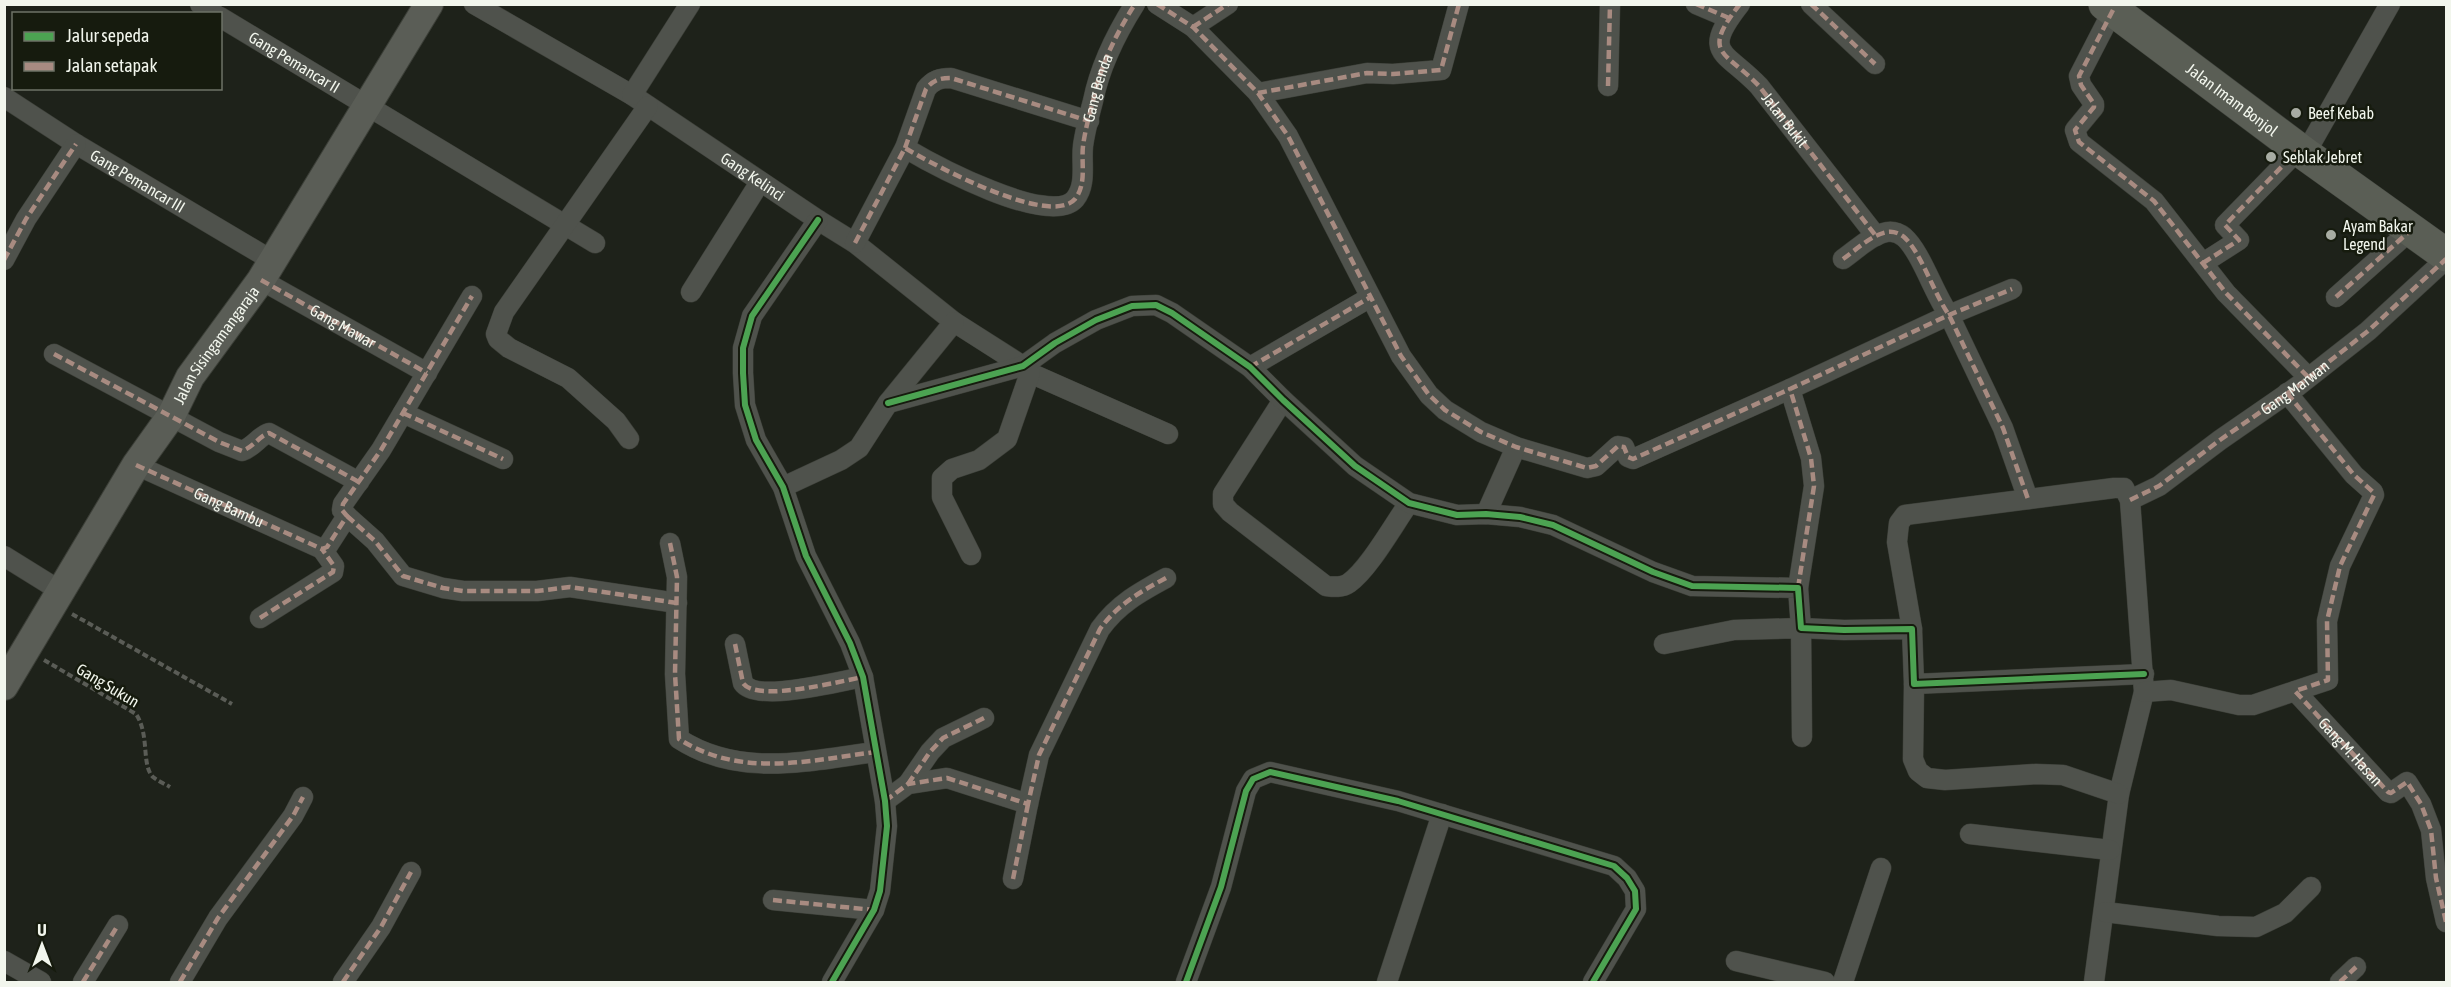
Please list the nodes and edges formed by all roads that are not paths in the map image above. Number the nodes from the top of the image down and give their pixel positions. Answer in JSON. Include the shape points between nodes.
{"nodes":[{"id":1,"x":429,"y":4,"type":"edge"},
{"id":2,"x":474,"y":4,"type":"edge"},
{"id":3,"x":690,"y":4,"type":"edge"},
{"id":4,"x":1135,"y":4,"type":"edge"},
{"id":5,"x":1157,"y":4,"type":"edge"},
{"id":6,"x":1228,"y":4,"type":"edge"},
{"id":7,"x":1459,"y":4,"type":"edge"},
{"id":8,"x":1610,"y":4,"type":"edge"},
{"id":9,"x":1696,"y":4,"type":"edge"},
{"id":10,"x":1811,"y":4,"type":"edge"},
{"id":11,"x":2390,"y":4,"type":"edge"},
{"id":12,"x":2109,"y":7,"type":"edge"},
{"id":13,"x":1735,"y":11,"type":"edge"},
{"id":14,"x":222,"y":18,"type":"edge"},
{"id":15,"x":1193,"y":27,"type":"junction"},
{"id":16,"x":1875,"y":64,"type":"dead end"},
{"id":17,"x":1608,"y":86,"type":"dead end"},
{"id":18,"x":1258,"y":93,"type":"junction"},
{"id":19,"x":632,"y":95,"type":"junction"},
{"id":20,"x":4,"y":97,"type":"edge"},
{"id":21,"x":648,"y":106,"type":"junction"},
{"id":22,"x":367,"y":107,"type":"junction"},
{"id":23,"x":1089,"y":121,"type":"junction"},
{"id":24,"x":76,"y":144,"type":"junction"},
{"id":25,"x":905,"y":148,"type":"junction"},
{"id":26,"x":2302,"y":151,"type":"junction"},
{"id":27,"x":760,"y":182,"type":"junction"},
{"id":28,"x":818,"y":220,"type":"junction"},
{"id":29,"x":567,"y":224,"type":"junction"},
{"id":30,"x":2411,"y":230,"type":"junction"},
{"id":31,"x":1876,"y":236,"type":"junction"},
{"id":32,"x":596,"y":243,"type":"dead end"},
{"id":33,"x":855,"y":243,"type":"junction"},
{"id":34,"x":2446,"y":257,"type":"edge"},
{"id":35,"x":1843,"y":259,"type":"dead end"},
{"id":36,"x":4,"y":260,"type":"edge"},
{"id":37,"x":2203,"y":263,"type":"junction"},
{"id":38,"x":267,"y":270,"type":"junction"},
{"id":39,"x":2012,"y":289,"type":"dead end"},
{"id":40,"x":691,"y":292,"type":"dead end"},
{"id":41,"x":472,"y":296,"type":"dead end"},
{"id":42,"x":2336,"y":297,"type":"dead end"},
{"id":43,"x":1369,"y":298,"type":"junction"},
{"id":44,"x":1948,"y":315,"type":"junction"},
{"id":45,"x":954,"y":322,"type":"junction"},
{"id":46,"x":54,"y":354,"type":"dead end"},
{"id":47,"x":1250,"y":367,"type":"junction"},
{"id":48,"x":1026,"y":369,"type":"junction"},
{"id":49,"x":427,"y":373,"type":"junction"},
{"id":50,"x":2308,"y":377,"type":"junction"},
{"id":51,"x":1790,"y":389,"type":"junction"},
{"id":52,"x":2287,"y":393,"type":"junction"},
{"id":53,"x":1283,"y":400,"type":"junction"},
{"id":54,"x":888,"y":403,"type":"junction"},
{"id":55,"x":403,"y":413,"type":"junction"},
{"id":56,"x":171,"y":416,"type":"junction"},
{"id":57,"x":1168,"y":434,"type":"dead end"},
{"id":58,"x":629,"y":439,"type":"dead end"},
{"id":59,"x":1516,"y":447,"type":"junction"},
{"id":60,"x":503,"y":459,"type":"dead end"},
{"id":61,"x":136,"y":465,"type":"junction"},
{"id":62,"x":359,"y":482,"type":"junction"},
{"id":63,"x":783,"y":488,"type":"junction"},
{"id":64,"x":2028,"y":499,"type":"junction"},
{"id":65,"x":2130,"y":500,"type":"junction"},
{"id":66,"x":1409,"y":503,"type":"junction"},
{"id":67,"x":1486,"y":514,"type":"junction"},
{"id":68,"x":347,"y":516,"type":"junction"},
{"id":69,"x":670,"y":543,"type":"dead end"},
{"id":70,"x":322,"y":549,"type":"junction"},
{"id":71,"x":971,"y":555,"type":"dead end"},
{"id":72,"x":4,"y":556,"type":"edge"},
{"id":73,"x":1166,"y":578,"type":"dead end"},
{"id":74,"x":1798,"y":588,"type":"junction"},
{"id":75,"x":58,"y":598,"type":"junction"},
{"id":76,"x":677,"y":603,"type":"junction"},
{"id":77,"x":260,"y":618,"type":"dead end"},
{"id":78,"x":1801,"y":628,"type":"junction"},
{"id":79,"x":1912,"y":628,"type":"junction"},
{"id":80,"x":735,"y":644,"type":"dead end"},
{"id":81,"x":1664,"y":644,"type":"dead end"},
{"id":82,"x":863,"y":677,"type":"junction"},
{"id":83,"x":2144,"y":683,"type":"junction"},
{"id":84,"x":1914,"y":684,"type":"junction"},
{"id":85,"x":4,"y":686,"type":"edge"},
{"id":86,"x":2295,"y":691,"type":"junction"},
{"id":87,"x":984,"y":718,"type":"dead end"},
{"id":88,"x":1802,"y":738,"type":"dead end"},
{"id":89,"x":875,"y":752,"type":"junction"},
{"id":90,"x":908,"y":784,"type":"junction"},
{"id":91,"x":2119,"y":794,"type":"junction"},
{"id":92,"x":303,"y":797,"type":"dead end"},
{"id":93,"x":885,"y":801,"type":"junction"},
{"id":94,"x":1028,"y":804,"type":"junction"},
{"id":95,"x":1442,"y":814,"type":"junction"},
{"id":96,"x":1970,"y":834,"type":"dead end"},
{"id":97,"x":2110,"y":850,"type":"junction"},
{"id":98,"x":1881,"y":868,"type":"dead end"},
{"id":99,"x":411,"y":872,"type":"dead end"},
{"id":100,"x":1012,"y":879,"type":"dead end"},
{"id":101,"x":2311,"y":887,"type":"dead end"},
{"id":102,"x":773,"y":900,"type":"dead end"},
{"id":103,"x":874,"y":910,"type":"junction"},
{"id":104,"x":2105,"y":912,"type":"junction"},
{"id":105,"x":2446,"y":922,"type":"edge"},
{"id":106,"x":118,"y":926,"type":"dead end"},
{"id":107,"x":4,"y":961,"type":"edge"},
{"id":108,"x":1736,"y":961,"type":"dead end"},
{"id":109,"x":2356,"y":967,"type":"dead end"},
{"id":110,"x":41,"y":982,"type":"edge"},
{"id":111,"x":83,"y":982,"type":"edge"},
{"id":112,"x":180,"y":982,"type":"edge"},
{"id":113,"x":343,"y":982,"type":"edge"},
{"id":114,"x":832,"y":982,"type":"edge"},
{"id":115,"x":1186,"y":982,"type":"edge"},
{"id":116,"x":1387,"y":982,"type":"edge"},
{"id":117,"x":1593,"y":982,"type":"edge"},
{"id":118,"x":1825,"y":982,"type":"edge"},
{"id":119,"x":1843,"y":982,"type":"edge"},
{"id":120,"x":2094,"y":982,"type":"edge"},
{"id":121,"x":2340,"y":982,"type":"edge"}],
"edges":[{"from":1,"to":22,"type":"main road","name":"Jalan Sisingamangaraja"},
{"from":2,"to":19,"type":"street","name":"Gang Kelinci"},
{"from":3,"to":19,"type":"street"},
{"from":4,"to":23,"type":"street","name":"Gang Benda","via":[[1110,48]]},
{"from":5,"to":15,"type":"street"},
{"from":6,"to":15,"type":"street"},
{"from":7,"to":18,"type":"street","via":[[1441,70],[1366,73]]},
{"from":8,"to":17,"type":"street"},
{"from":9,"to":13,"type":"street"},
{"from":10,"to":16,"type":"street"},
{"from":11,"to":26,"type":"street"},
{"from":12,"to":26,"type":"highway","name":"Jalan Imam Bonjol"},
{"from":12,"to":37,"type":"street","via":[[2079,76],[2094,107],[2075,135],[2154,201]]},
{"from":13,"to":31,"type":"street","name":"Jalan Bukit","via":[[1719,33],[1725,57],[1759,86]]},
{"from":14,"to":22,"type":"street","name":"Gang Pemancar II"},
{"from":15,"to":18,"type":"street"},
{"from":18,"to":43,"type":"street","via":[[1288,136]]},
{"from":19,"to":21,"type":"street","name":"Gang Kelinci"},
{"from":20,"to":24,"type":"street","name":"Gang Pemancar III"},
{"from":21,"to":27,"type":"street","name":"Gang Kelinci"},
{"from":21,"to":29,"type":"street"},
{"from":22,"to":29,"type":"street","name":"Gang Pemancar II"},
{"from":22,"to":38,"type":"main road","name":"Jalan Sisingamangaraja"},
{"from":23,"to":25,"type":"street","via":[[941,78],[926,89]]},
{"from":23,"to":25,"type":"street","name":"Gang Benda","via":[[1076,198],[1057,208],[968,181]]},
{"from":24,"to":36,"type":"street"},
{"from":24,"to":38,"type":"street","name":"Gang Pemancar III"},
{"from":25,"to":33,"type":"street"},
{"from":26,"to":30,"type":"highway","name":"Jalan Imam Bonjol"},
{"from":26,"to":37,"type":"street","via":[[2224,225],[2239,240]]},
{"from":27,"to":28,"type":"street","name":"Gang Kelinci"},
{"from":27,"to":40,"type":"street"},
{"from":28,"to":33,"type":"street","name":"Gang Kelinci"},
{"from":28,"to":63,"type":"street","via":[[752,315],[743,348],[745,405],[756,440]]},
{"from":29,"to":32,"type":"street","name":"Gang Pemancar II"},
{"from":29,"to":58,"type":"street","via":[[504,312],[496,333],[509,348],[568,378],[616,421]]},
{"from":30,"to":34,"type":"highway","name":"Jalan Imam Bonjol"},
{"from":30,"to":42,"type":"street"},
{"from":31,"to":35,"type":"street"},
{"from":31,"to":44,"type":"street","via":[[1893,231],[1904,237]]},
{"from":33,"to":45,"type":"street","name":"Gang Kelinci"},
{"from":34,"to":50,"type":"street","name":"Gang Marwan","via":[[2368,331]]},
{"from":37,"to":50,"type":"street","via":[[2226,293]]},
{"from":38,"to":49,"type":"street","name":"Gang Mawar"},
{"from":38,"to":56,"type":"main road","name":"Jalan Sisingamangaraja","via":[[190,377]]},
{"from":39,"to":44,"type":"street"},
{"from":41,"to":49,"type":"street"},
{"from":43,"to":47,"type":"street"},
{"from":43,"to":59,"type":"street","via":[[1401,356],[1429,395],[1462,422]]},
{"from":44,"to":51,"type":"street"},
{"from":44,"to":64,"type":"street","via":[[2003,428]]},
{"from":45,"to":48,"type":"street","name":"Gang Kelinci"},
{"from":45,"to":54,"type":"street"},
{"from":46,"to":56,"type":"street"},
{"from":47,"to":48,"type":"street","via":[[1156,305],[1132,306],[1096,320],[1055,344]]},
{"from":47,"to":53,"type":"street"},
{"from":48,"to":54,"type":"street"},
{"from":48,"to":57,"type":"street","name":"Gang Kelinci"},
{"from":48,"to":71,"type":"street","via":[[1007,439],[979,460],[952,469],[942,478],[942,497]]},
{"from":49,"to":55,"type":"street"},
{"from":50,"to":52,"type":"street","name":"Gang Marwan"},
{"from":51,"to":59,"type":"street","via":[[1633,459],[1624,447],[1618,446],[1596,466],[1577,467]]},
{"from":51,"to":74,"type":"street","via":[[1811,458],[1814,486]]},
{"from":52,"to":65,"type":"street","name":"Gang Marwan","via":[[2159,486]]},
{"from":52,"to":86,"type":"street","via":[[2374,495],[2340,566],[2327,621],[2328,680]]},
{"from":53,"to":66,"type":"street","via":[[1355,466]]},
{"from":53,"to":66,"type":"street","via":[[1222,494],[1223,504],[1230,512],[1326,586],[1338,587],[1348,584],[1361,571]]},
{"from":54,"to":63,"type":"street","via":[[859,448]]},
{"from":55,"to":60,"type":"street"},
{"from":55,"to":62,"type":"street"},
{"from":56,"to":61,"type":"main road","name":"Jalan Sisingamangaraja"},
{"from":56,"to":62,"type":"street","via":[[242,451],[254,447],[264,435],[274,435]]},
{"from":59,"to":67,"type":"street"},
{"from":61,"to":70,"type":"street","name":"Gang Bambu"},
{"from":61,"to":75,"type":"main road","name":"Jalan Sisingamangaraja"},
{"from":62,"to":68,"type":"street","via":[[343,504]]},
{"from":63,"to":82,"type":"street","via":[[806,556]]},
{"from":64,"to":65,"type":"street","via":[[2120,488]]},
{"from":64,"to":79,"type":"street","via":[[1905,515],[1899,523],[1897,542]]},
{"from":65,"to":83,"type":"street"},
{"from":66,"to":67,"type":"street","via":[[1457,515]]},
{"from":67,"to":74,"type":"street","via":[[1553,525],[1692,586]]},
{"from":68,"to":70,"type":"street"},
{"from":68,"to":76,"type":"street","via":[[375,541],[404,576],[443,588],[537,591],[570,587]]},
{"from":69,"to":76,"type":"street","via":[[677,577]]},
{"from":70,"to":77,"type":"street","via":[[334,566],[333,572]]},
{"from":72,"to":75,"type":"street"},
{"from":73,"to":94,"type":"street","via":[[1127,599],[1100,628],[1039,754]]},
{"from":74,"to":78,"type":"street"},
{"from":75,"to":85,"type":"main road","name":"Jalan Sisingamangaraja"},
{"from":76,"to":89,"type":"street","via":[[675,674],[679,739],[696,750],[766,765]]},
{"from":78,"to":79,"type":"street"},
{"from":78,"to":81,"type":"street","via":[[1734,630]]},
{"from":78,"to":88,"type":"street"},
{"from":79,"to":84,"type":"street"},
{"from":80,"to":82,"type":"street","via":[[743,684],[758,692]]},
{"from":82,"to":89,"type":"street"},
{"from":83,"to":84,"type":"street"},
{"from":83,"to":86,"type":"street","via":[[2239,705],[2253,705]]},
{"from":83,"to":91,"type":"street"},
{"from":84,"to":91,"type":"street","via":[[1913,759],[1918,771],[1927,778],[2064,775]]},
{"from":86,"to":105,"type":"street","name":"Gang M. Hasan","via":[[2388,792],[2407,782],[2409,785],[2431,830]]},
{"from":87,"to":90,"type":"street","via":[[943,738]]},
{"from":89,"to":93,"type":"street"},
{"from":90,"to":93,"type":"street"},
{"from":90,"to":94,"type":"street","via":[[946,778]]},
{"from":91,"to":97,"type":"street"},
{"from":92,"to":112,"type":"street","via":[[218,918]]},
{"from":93,"to":103,"type":"street","via":[[886,854]]},
{"from":94,"to":100,"type":"street"},
{"from":95,"to":115,"type":"street","via":[[1270,772],[1253,779],[1246,791],[1221,887]]},
{"from":95,"to":116,"type":"street"},
{"from":95,"to":117,"type":"street","via":[[1614,866],[1627,878],[1635,891],[1636,909]]},
{"from":96,"to":97,"type":"street"},
{"from":97,"to":104,"type":"street"},
{"from":98,"to":119,"type":"street"},
{"from":99,"to":113,"type":"street","via":[[381,927]]},
{"from":101,"to":104,"type":"street","via":[[2285,913],[2256,927]]},
{"from":102,"to":103,"type":"street"},
{"from":103,"to":114,"type":"street"},
{"from":104,"to":120,"type":"street"},
{"from":106,"to":111,"type":"street"},
{"from":107,"to":110,"type":"street"},
{"from":108,"to":118,"type":"street"},
{"from":109,"to":121,"type":"street"}]}
